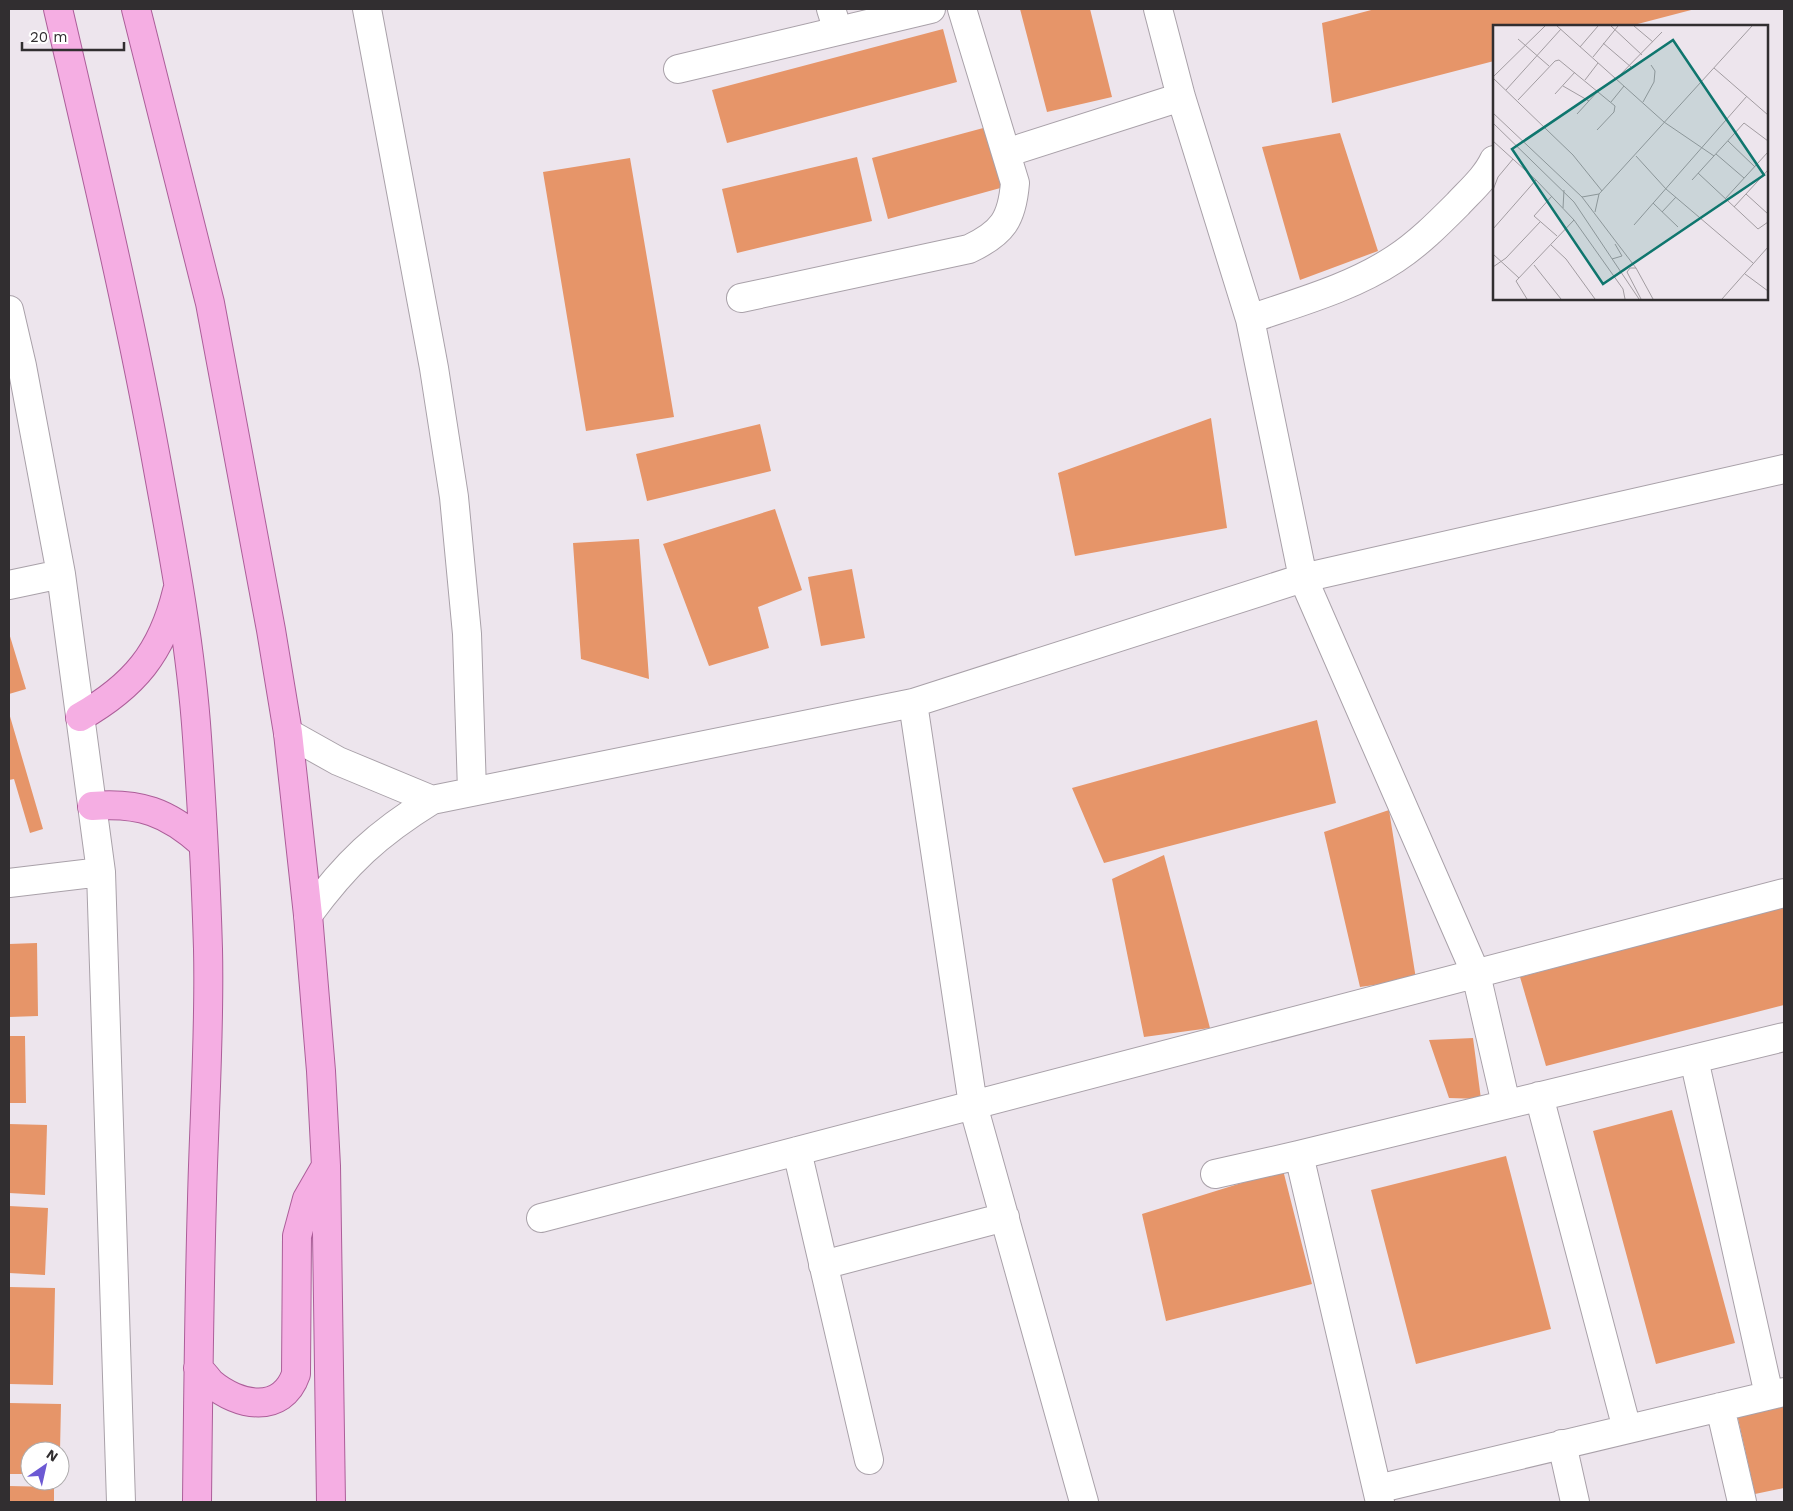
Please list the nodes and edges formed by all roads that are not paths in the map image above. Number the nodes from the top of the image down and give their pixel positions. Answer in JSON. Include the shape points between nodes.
{"nodes":[{"id":1,"x":58,"y":9,"type":"edge"},
{"id":2,"x":136,"y":9,"type":"edge"},
{"id":3,"x":367,"y":9,"type":"edge"},
{"id":4,"x":931,"y":9,"type":"edge"},
{"id":5,"x":962,"y":9,"type":"edge"},
{"id":6,"x":1158,"y":9,"type":"edge"},
{"id":7,"x":835,"y":20,"type":"edge"},
{"id":8,"x":678,"y":69,"type":"dead end"},
{"id":9,"x":1181,"y":97,"type":"junction"},
{"id":10,"x":1006,"y":153,"type":"junction"},
{"id":11,"x":1493,"y":162,"type":"edge"},
{"id":12,"x":741,"y":298,"type":"dead end"},
{"id":13,"x":9,"y":310,"type":"edge"},
{"id":14,"x":1250,"y":320,"type":"junction"},
{"id":15,"x":15,"y":367,"type":"edge"},
{"id":16,"x":1784,"y":469,"type":"edge"},
{"id":17,"x":61,"y":574,"type":"junction"},
{"id":18,"x":1303,"y":578,"type":"junction"},
{"id":19,"x":9,"y":585,"type":"edge"},
{"id":20,"x":179,"y":585,"type":"junction"},
{"id":21,"x":913,"y":702,"type":"junction"},
{"id":22,"x":80,"y":717,"type":"junction"},
{"id":23,"x":288,"y":733,"type":"junction"},
{"id":24,"x":472,"y":791,"type":"junction"},
{"id":25,"x":432,"y":800,"type":"junction"},
{"id":26,"x":92,"y":806,"type":"junction"},
{"id":27,"x":203,"y":844,"type":"junction"},
{"id":28,"x":101,"y":872,"type":"junction"},
{"id":29,"x":9,"y":883,"type":"edge"},
{"id":30,"x":1784,"y":893,"type":"edge"},
{"id":31,"x":308,"y":914,"type":"junction"},
{"id":32,"x":1476,"y":974,"type":"junction"},
{"id":33,"x":1784,"y":1037,"type":"edge"},
{"id":34,"x":1694,"y":1059,"type":"junction"},
{"id":35,"x":1539,"y":1096,"type":"junction"},
{"id":36,"x":1506,"y":1104,"type":"junction"},
{"id":37,"x":974,"y":1105,"type":"junction"},
{"id":38,"x":797,"y":1151,"type":"junction"},
{"id":39,"x":1299,"y":1155,"type":"junction"},
{"id":40,"x":326,"y":1166,"type":"junction"},
{"id":41,"x":1215,"y":1174,"type":"dead end"},
{"id":42,"x":1005,"y":1217,"type":"junction"},
{"id":43,"x":540,"y":1218,"type":"dead end"},
{"id":44,"x":823,"y":1265,"type":"junction"},
{"id":45,"x":198,"y":1368,"type":"junction"},
{"id":46,"x":1777,"y":1394,"type":"edge"},
{"id":47,"x":1720,"y":1407,"type":"junction"},
{"id":48,"x":1627,"y":1429,"type":"junction"},
{"id":49,"x":1562,"y":1444,"type":"junction"},
{"id":50,"x":869,"y":1460,"type":"dead end"},
{"id":51,"x":1378,"y":1496,"type":"edge"},
{"id":52,"x":121,"y":1502,"type":"edge"},
{"id":53,"x":197,"y":1502,"type":"edge"},
{"id":54,"x":331,"y":1502,"type":"edge"},
{"id":55,"x":1084,"y":1502,"type":"edge"},
{"id":56,"x":1575,"y":1502,"type":"edge"},
{"id":57,"x":1742,"y":1502,"type":"edge"}],
"edges":[{"from":1,"to":20,"type":"main road","via":[[143,384]]},
{"from":2,"to":23,"type":"main road","via":[[210,303]]},
{"from":3,"to":24,"type":"street","via":[[434,368],[454,497],[467,634]]},
{"from":4,"to":7,"type":"street"},
{"from":5,"to":10,"type":"street"},
{"from":6,"to":9,"type":"street"},
{"from":7,"to":8,"type":"street"},
{"from":9,"to":10,"type":"street"},
{"from":9,"to":14,"type":"street"},
{"from":10,"to":12,"type":"street","via":[[1015,182],[1013,204],[1004,224],[989,240],[969,249]]},
{"from":11,"to":14,"type":"street","via":[[1484,176],[1440,223],[1394,260],[1355,280]]},
{"from":13,"to":15,"type":"street"},
{"from":14,"to":18,"type":"street"},
{"from":15,"to":17,"type":"street"},
{"from":16,"to":18,"type":"street"},
{"from":17,"to":19,"type":"street"},
{"from":17,"to":22,"type":"street"},
{"from":18,"to":21,"type":"street"},
{"from":18,"to":32,"type":"street"},
{"from":20,"to":22,"type":"main road","via":[[161,639],[146,663],[127,685]]},
{"from":20,"to":27,"type":"main road","via":[[197,735]]},
{"from":21,"to":24,"type":"street"},
{"from":21,"to":37,"type":"street"},
{"from":22,"to":26,"type":"street"},
{"from":23,"to":25,"type":"street","via":[[338,761]]},
{"from":23,"to":31,"type":"main road"},
{"from":24,"to":25,"type":"street"},
{"from":25,"to":31,"type":"street","via":[[375,839],[328,887]]},
{"from":26,"to":27,"type":"main road","via":[[112,804],[152,811],[171,819]]},
{"from":26,"to":28,"type":"street"},
{"from":27,"to":45,"type":"main road","via":[[208,950],[207,1059]]},
{"from":28,"to":29,"type":"street"},
{"from":28,"to":52,"type":"street"},
{"from":30,"to":32,"type":"street"},
{"from":31,"to":40,"type":"main road"},
{"from":32,"to":36,"type":"street"},
{"from":32,"to":37,"type":"street"},
{"from":33,"to":34,"type":"street"},
{"from":34,"to":35,"type":"street"},
{"from":34,"to":46,"type":"street"},
{"from":35,"to":36,"type":"street"},
{"from":35,"to":48,"type":"street"},
{"from":36,"to":39,"type":"street"},
{"from":37,"to":38,"type":"street"},
{"from":37,"to":42,"type":"street"},
{"from":38,"to":43,"type":"street"},
{"from":38,"to":44,"type":"street"},
{"from":39,"to":41,"type":"street"},
{"from":39,"to":51,"type":"street"},
{"from":40,"to":45,"type":"main road","via":[[307,1199],[297,1236],[296,1374],[288,1391],[273,1401],[245,1400],[227,1393]]},
{"from":40,"to":54,"type":"main road"},
{"from":42,"to":44,"type":"street"},
{"from":42,"to":55,"type":"street"},
{"from":44,"to":50,"type":"street"},
{"from":45,"to":53,"type":"main road"},
{"from":46,"to":47,"type":"street"},
{"from":47,"to":48,"type":"street"},
{"from":47,"to":57,"type":"street"},
{"from":48,"to":49,"type":"street"},
{"from":49,"to":51,"type":"street"},
{"from":49,"to":56,"type":"street"}]}
